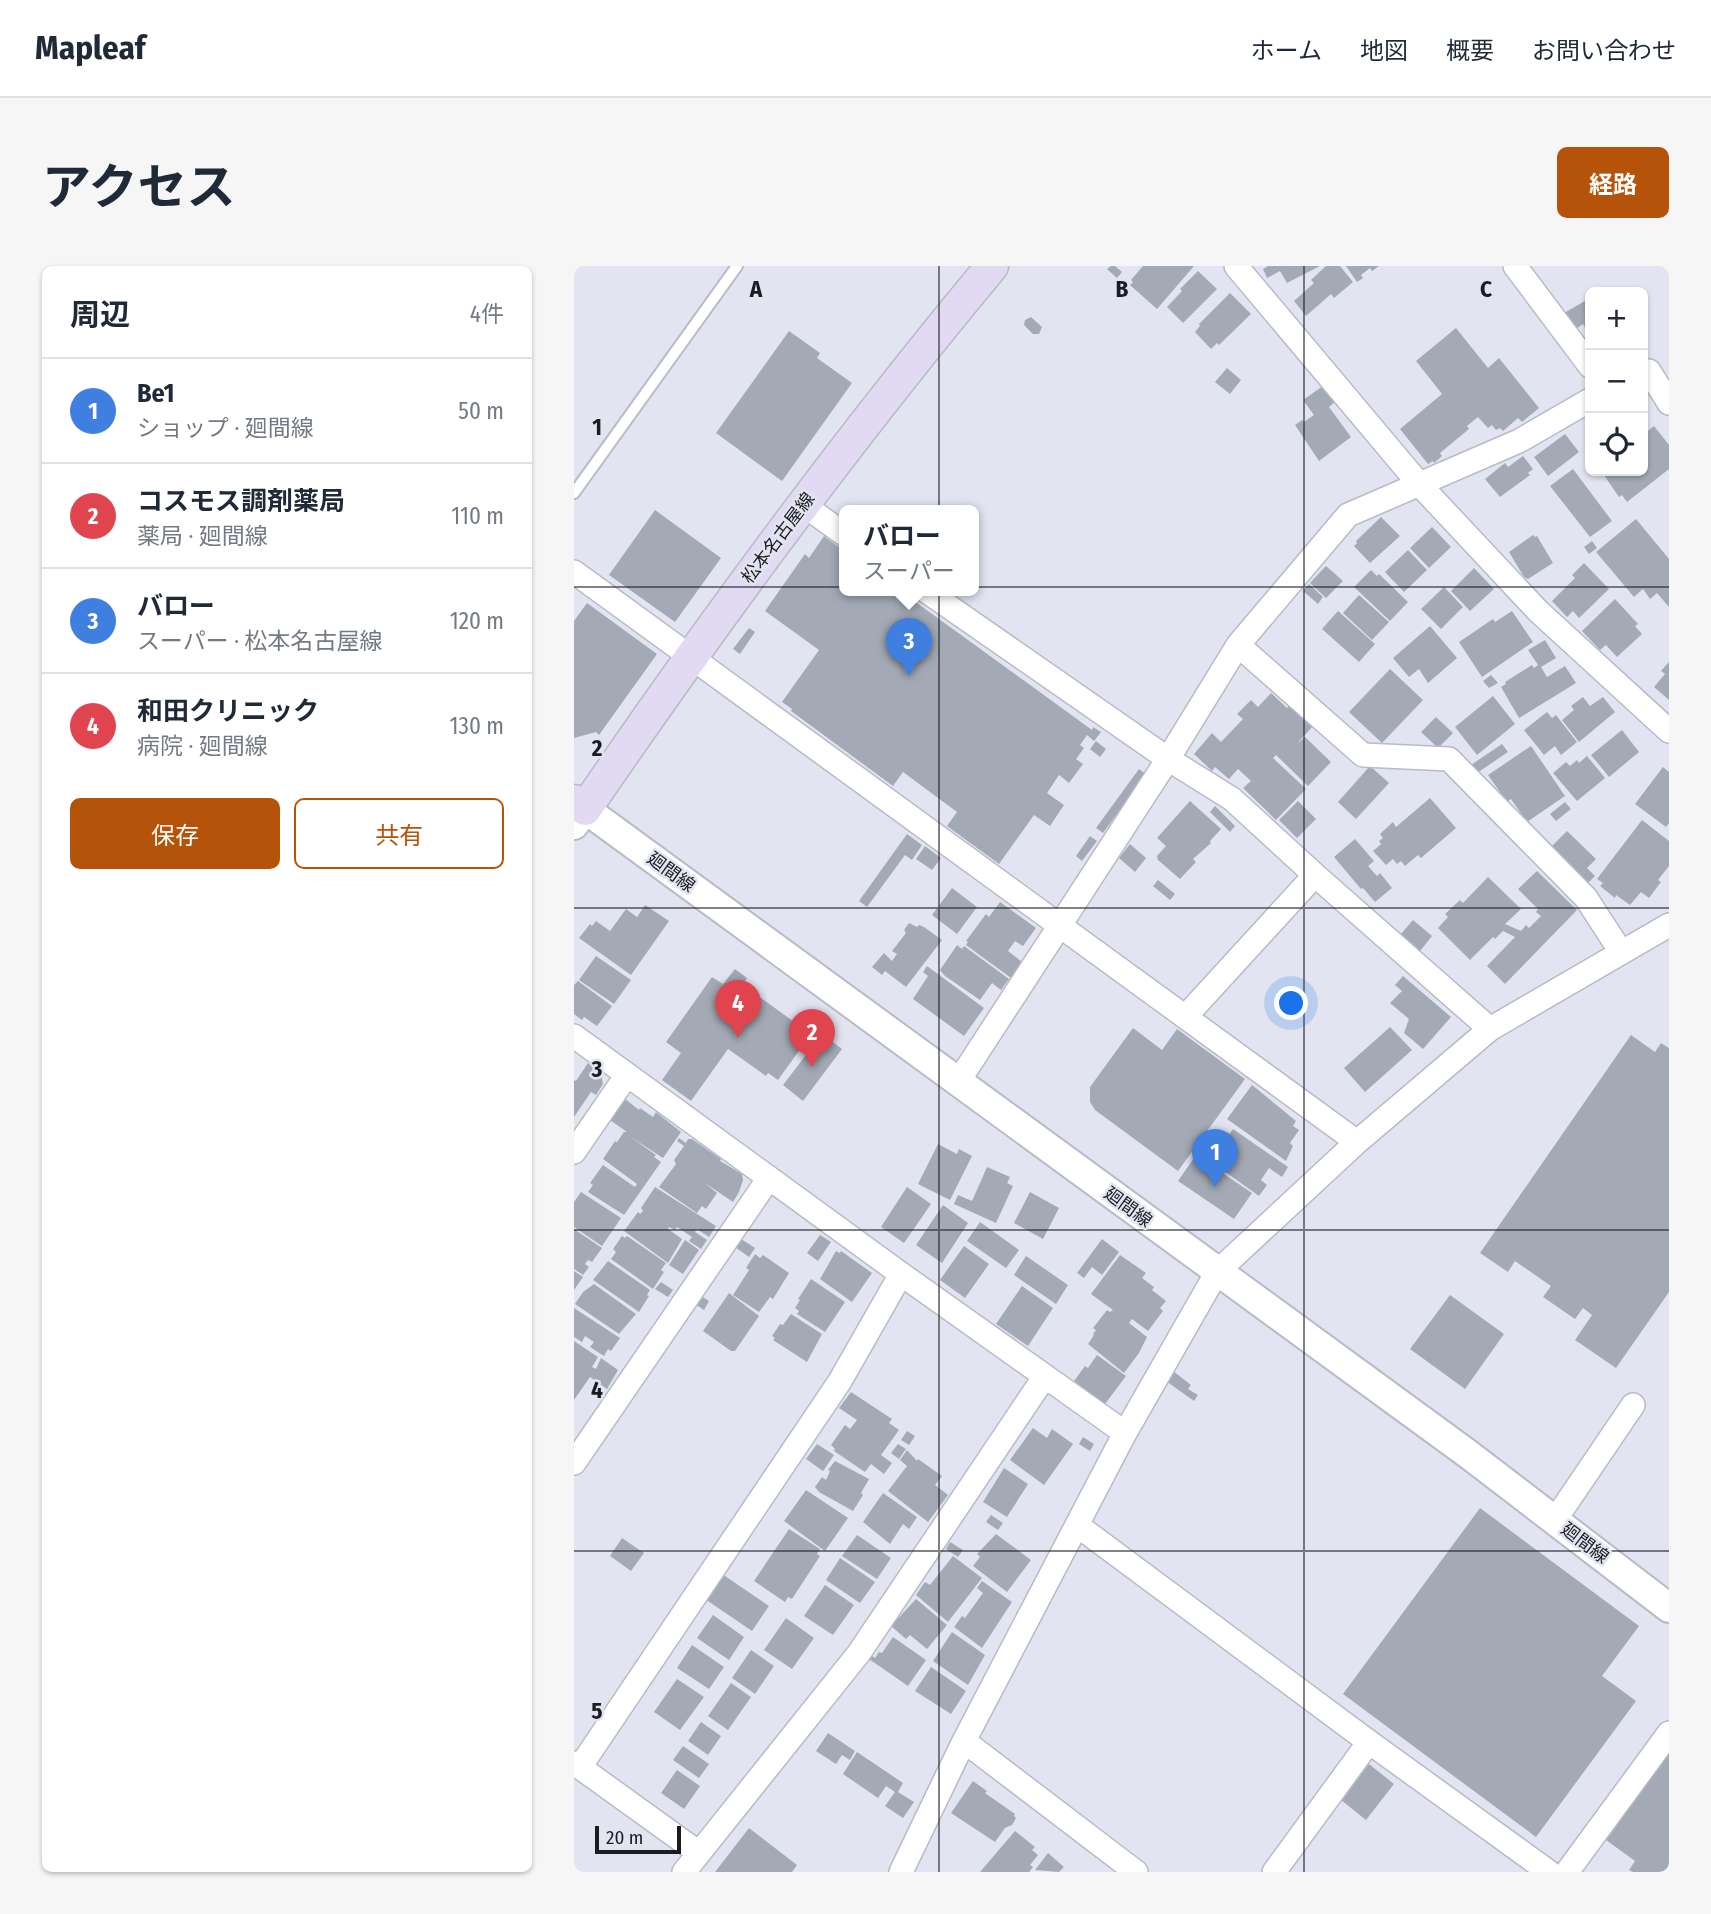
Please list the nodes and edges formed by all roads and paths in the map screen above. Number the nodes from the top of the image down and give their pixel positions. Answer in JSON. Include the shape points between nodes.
{"nodes":[{"id":1,"x":737,"y":266,"type":"edge"},
{"id":2,"x":992,"y":266,"type":"edge"},
{"id":3,"x":1236,"y":266,"type":"edge"},
{"id":4,"x":1515,"y":266,"type":"edge"},
{"id":5,"x":1585,"y":359,"type":"edge"},
{"id":6,"x":1648,"y":371,"type":"edge"},
{"id":7,"x":1585,"y":403,"type":"edge"},
{"id":8,"x":1669,"y":403,"type":"edge"},
{"id":9,"x":1420,"y":485,"type":"junction"},
{"id":10,"x":574,"y":493,"type":"edge"},
{"id":11,"x":802,"y":505,"type":"junction"},
{"id":12,"x":839,"y":531,"type":"edge"},
{"id":13,"x":574,"y":572,"type":"edge"},
{"id":14,"x":934,"y":596,"type":"edge"},
{"id":15,"x":1238,"y":645,"type":"junction"},
{"id":16,"x":690,"y":656,"type":"junction"},
{"id":17,"x":1669,"y":731,"type":"edge"},
{"id":18,"x":1168,"y":759,"type":"junction"},
{"id":19,"x":578,"y":812,"type":"edge"},
{"id":20,"x":1315,"y":875,"type":"junction"},
{"id":21,"x":1061,"y":925,"type":"junction"},
{"id":22,"x":1669,"y":925,"type":"edge"},
{"id":23,"x":1621,"y":952,"type":"junction"},
{"id":24,"x":1185,"y":1017,"type":"junction"},
{"id":25,"x":1490,"y":1029,"type":"junction"},
{"id":26,"x":574,"y":1036,"type":"edge"},
{"id":27,"x":627,"y":1075,"type":"junction"},
{"id":28,"x":958,"y":1082,"type":"junction"},
{"id":29,"x":1357,"y":1142,"type":"junction"},
{"id":30,"x":574,"y":1152,"type":"edge"},
{"id":31,"x":769,"y":1178,"type":"junction"},
{"id":32,"x":1217,"y":1272,"type":"junction"},
{"id":33,"x":901,"y":1274,"type":"junction"},
{"id":34,"x":1045,"y":1376,"type":"junction"},
{"id":35,"x":1633,"y":1405,"type":"dead end"},
{"id":36,"x":1125,"y":1433,"type":"junction"},
{"id":37,"x":574,"y":1463,"type":"edge"},
{"id":38,"x":1555,"y":1520,"type":"junction"},
{"id":39,"x":1077,"y":1525,"type":"junction"},
{"id":40,"x":1669,"y":1608,"type":"edge"},
{"id":41,"x":1669,"y":1733,"type":"edge"},
{"id":42,"x":964,"y":1741,"type":"junction"},
{"id":43,"x":1369,"y":1742,"type":"junction"},
{"id":44,"x":577,"y":1765,"type":"edge"},
{"id":45,"x":699,"y":1853,"type":"junction"},
{"id":46,"x":1108,"y":1864,"type":"edge"},
{"id":47,"x":684,"y":1872,"type":"edge"},
{"id":48,"x":901,"y":1872,"type":"edge"},
{"id":49,"x":1136,"y":1872,"type":"edge"},
{"id":50,"x":1274,"y":1872,"type":"edge"},
{"id":51,"x":1549,"y":1872,"type":"edge"},
{"id":52,"x":1567,"y":1872,"type":"edge"}],
"edges":[{"from":1,"to":10,"type":"lane"},
{"from":2,"to":11,"type":"main road","name":"松本名古屋線"},
{"from":3,"to":9,"type":"street"},
{"from":4,"to":5,"type":"street"},
{"from":6,"to":8,"type":"street"},
{"from":7,"to":9,"type":"street","via":[[1519,441]]},
{"from":9,"to":15,"type":"street","via":[[1349,515]]},
{"from":9,"to":17,"type":"street","via":[[1538,611]]},
{"from":11,"to":12,"type":"street"},
{"from":11,"to":16,"type":"main road","name":"松本名古屋線"},
{"from":13,"to":16,"type":"street"},
{"from":14,"to":18,"type":"street"},
{"from":15,"to":18,"type":"street"},
{"from":15,"to":23,"type":"street","via":[[1363,755],[1449,759],[1586,898]]},
{"from":16,"to":19,"type":"main road","name":"松本名古屋線"},
{"from":16,"to":21,"type":"street"},
{"from":18,"to":20,"type":"street","via":[[1233,799]]},
{"from":18,"to":21,"type":"street"},
{"from":19,"to":28,"type":"street","name":"廻間線"},
{"from":20,"to":24,"type":"street"},
{"from":20,"to":25,"type":"street"},
{"from":21,"to":24,"type":"street"},
{"from":21,"to":28,"type":"street"},
{"from":22,"to":23,"type":"street"},
{"from":23,"to":25,"type":"street"},
{"from":24,"to":29,"type":"street"},
{"from":25,"to":29,"type":"street"},
{"from":26,"to":27,"type":"street"},
{"from":27,"to":30,"type":"street"},
{"from":27,"to":31,"type":"street"},
{"from":28,"to":32,"type":"street","name":"廻間線"},
{"from":29,"to":32,"type":"street"},
{"from":31,"to":33,"type":"street"},
{"from":31,"to":37,"type":"street"},
{"from":32,"to":36,"type":"street"},
{"from":32,"to":38,"type":"street","name":"廻間線"},
{"from":33,"to":34,"type":"street"},
{"from":33,"to":44,"type":"street","via":[[839,1381]]},
{"from":34,"to":36,"type":"street"},
{"from":34,"to":45,"type":"street","via":[[859,1653]]},
{"from":35,"to":38,"type":"street"},
{"from":36,"to":39,"type":"street"},
{"from":38,"to":40,"type":"street","name":"廻間線"},
{"from":39,"to":42,"type":"street"},
{"from":39,"to":43,"type":"street"},
{"from":41,"to":52,"type":"street"},
{"from":42,"to":46,"type":"street"},
{"from":42,"to":48,"type":"street"},
{"from":43,"to":50,"type":"street"},
{"from":43,"to":51,"type":"street"},
{"from":44,"to":45,"type":"street"},
{"from":45,"to":47,"type":"street"},
{"from":46,"to":49,"type":"street"}]}
